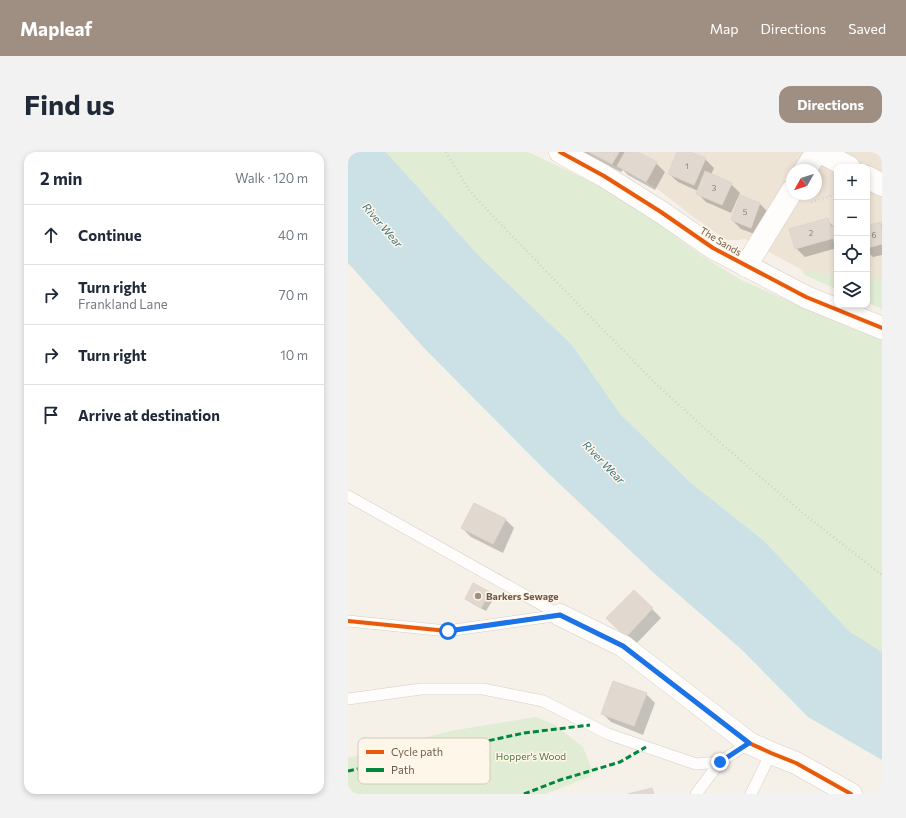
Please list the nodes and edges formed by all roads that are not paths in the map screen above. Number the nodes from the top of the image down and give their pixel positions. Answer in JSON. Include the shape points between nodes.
{"nodes":[{"id":1,"x":560,"y":152,"type":"edge"},
{"id":2,"x":816,"y":152,"type":"edge"},
{"id":3,"x":820,"y":152,"type":"edge"},
{"id":4,"x":809,"y":164,"type":"edge"},
{"id":5,"x":843,"y":164,"type":"edge"},
{"id":6,"x":870,"y":179,"type":"edge"},
{"id":7,"x":882,"y":185,"type":"edge"},
{"id":8,"x":786,"y":200,"type":"edge"},
{"id":9,"x":746,"y":266,"type":"junction"},
{"id":10,"x":882,"y":328,"type":"edge"},
{"id":11,"x":348,"y":496,"type":"edge"},
{"id":12,"x":560,"y":615,"type":"junction"},
{"id":13,"x":348,"y":621,"type":"edge"},
{"id":14,"x":348,"y":699,"type":"edge"},
{"id":15,"x":749,"y":743,"type":"junction"},
{"id":16,"x":771,"y":753,"type":"junction"},
{"id":17,"x":720,"y":762,"type":"junction"},
{"id":18,"x":696,"y":794,"type":"edge"},
{"id":19,"x":751,"y":794,"type":"edge"},
{"id":20,"x":851,"y":794,"type":"edge"}],
"edges":[{"from":1,"to":9,"type":"street","name":"The Sands","via":[[604,176],[713,248]]},
{"from":2,"to":4,"type":"street"},
{"from":3,"to":5,"type":"street"},
{"from":6,"to":7,"type":"street"},
{"from":8,"to":9,"type":"street"},
{"from":9,"to":10,"type":"street","name":"The Sands","via":[[806,297]]},
{"from":11,"to":12,"type":"lane"},
{"from":12,"to":13,"type":"lane","via":[[448,631]]},
{"from":12,"to":15,"type":"street","via":[[623,646]]},
{"from":14,"to":17,"type":"lane","via":[[421,689],[483,689],[543,701],[608,734],[696,764]]},
{"from":15,"to":16,"type":"street"},
{"from":15,"to":17,"type":"lane"},
{"from":16,"to":19,"type":"lane"},
{"from":16,"to":20,"type":"street","via":[[796,763]]},
{"from":17,"to":18,"type":"lane"}]}
